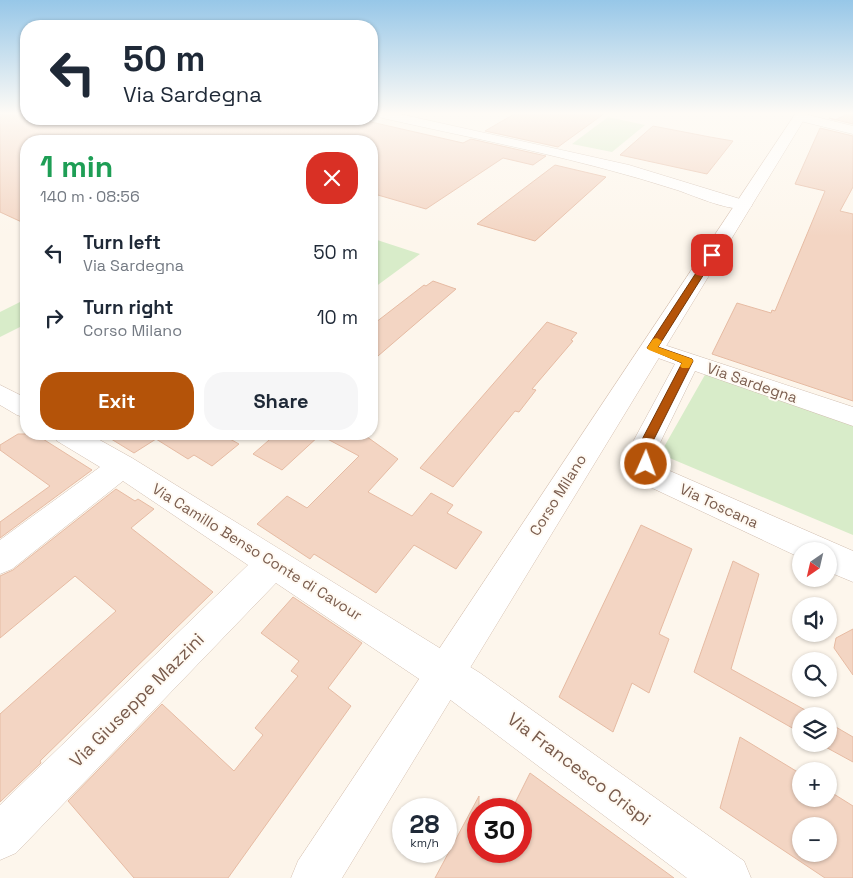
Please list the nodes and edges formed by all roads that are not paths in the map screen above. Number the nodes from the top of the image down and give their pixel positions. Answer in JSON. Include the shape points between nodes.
{"nodes":[{"id":1,"x":561,"y":154,"type":"edge"},
{"id":2,"x":605,"y":154,"type":"edge"},
{"id":3,"x":774,"y":154,"type":"edge"},
{"id":4,"x":678,"y":170,"type":"dead end"},
{"id":5,"x":648,"y":176,"type":"junction"},
{"id":6,"x":715,"y":182,"type":"dead end"},
{"id":7,"x":746,"y":194,"type":"junction"},
{"id":8,"x":652,"y":348,"type":"junction"},
{"id":9,"x":688,"y":361,"type":"junction"},
{"id":10,"x":0,"y":394,"type":"edge"},
{"id":11,"x":20,"y":406,"type":"edge"},
{"id":12,"x":853,"y":418,"type":"edge"},
{"id":13,"x":77,"y":440,"type":"edge"},
{"id":14,"x":122,"y":466,"type":"junction"},
{"id":15,"x":799,"y":542,"type":"edge"},
{"id":16,"x":0,"y":559,"type":"edge"},
{"id":17,"x":838,"y":560,"type":"edge"},
{"id":18,"x":273,"y":563,"type":"junction"},
{"id":19,"x":853,"y":567,"type":"edge"},
{"id":20,"x":445,"y":674,"type":"junction"},
{"id":21,"x":0,"y":837,"type":"edge"},
{"id":22,"x":716,"y":874,"type":"edge"},
{"id":23,"x":315,"y":878,"type":"edge"}],
"edges":[{"from":1,"to":5,"type":"street"},
{"from":2,"to":4,"type":"street"},
{"from":3,"to":7,"type":"street","name":"Corso Milano"},
{"from":5,"to":6,"type":"street"},
{"from":5,"to":7,"type":"street","via":[[722,200]]},
{"from":7,"to":8,"type":"street","name":"Corso Milano"},
{"from":8,"to":9,"type":"street","name":"Via Sardegna"},
{"from":8,"to":20,"type":"street","name":"Corso Milano"},
{"from":9,"to":12,"type":"street","name":"Via Sardegna"},
{"from":9,"to":15,"type":"street","name":"Via Toscana","via":[[642,451],[646,464],[660,479]]},
{"from":10,"to":11,"type":"street"},
{"from":13,"to":14,"type":"street","name":"Via Camillo Benso Conte di Cavour"},
{"from":14,"to":16,"type":"street"},
{"from":14,"to":18,"type":"street","name":"Via Camillo Benso Conte di Cavour"},
{"from":17,"to":19,"type":"street"},
{"from":18,"to":20,"type":"street","name":"Via Camillo Benso Conte di Cavour"},
{"from":18,"to":21,"type":"street","name":"Via Giuseppe Mazzini"},
{"from":20,"to":22,"type":"street","name":"Via Francesco Crispi","via":[[494,706]]},
{"from":20,"to":23,"type":"street","name":"Corso Milano"}]}
